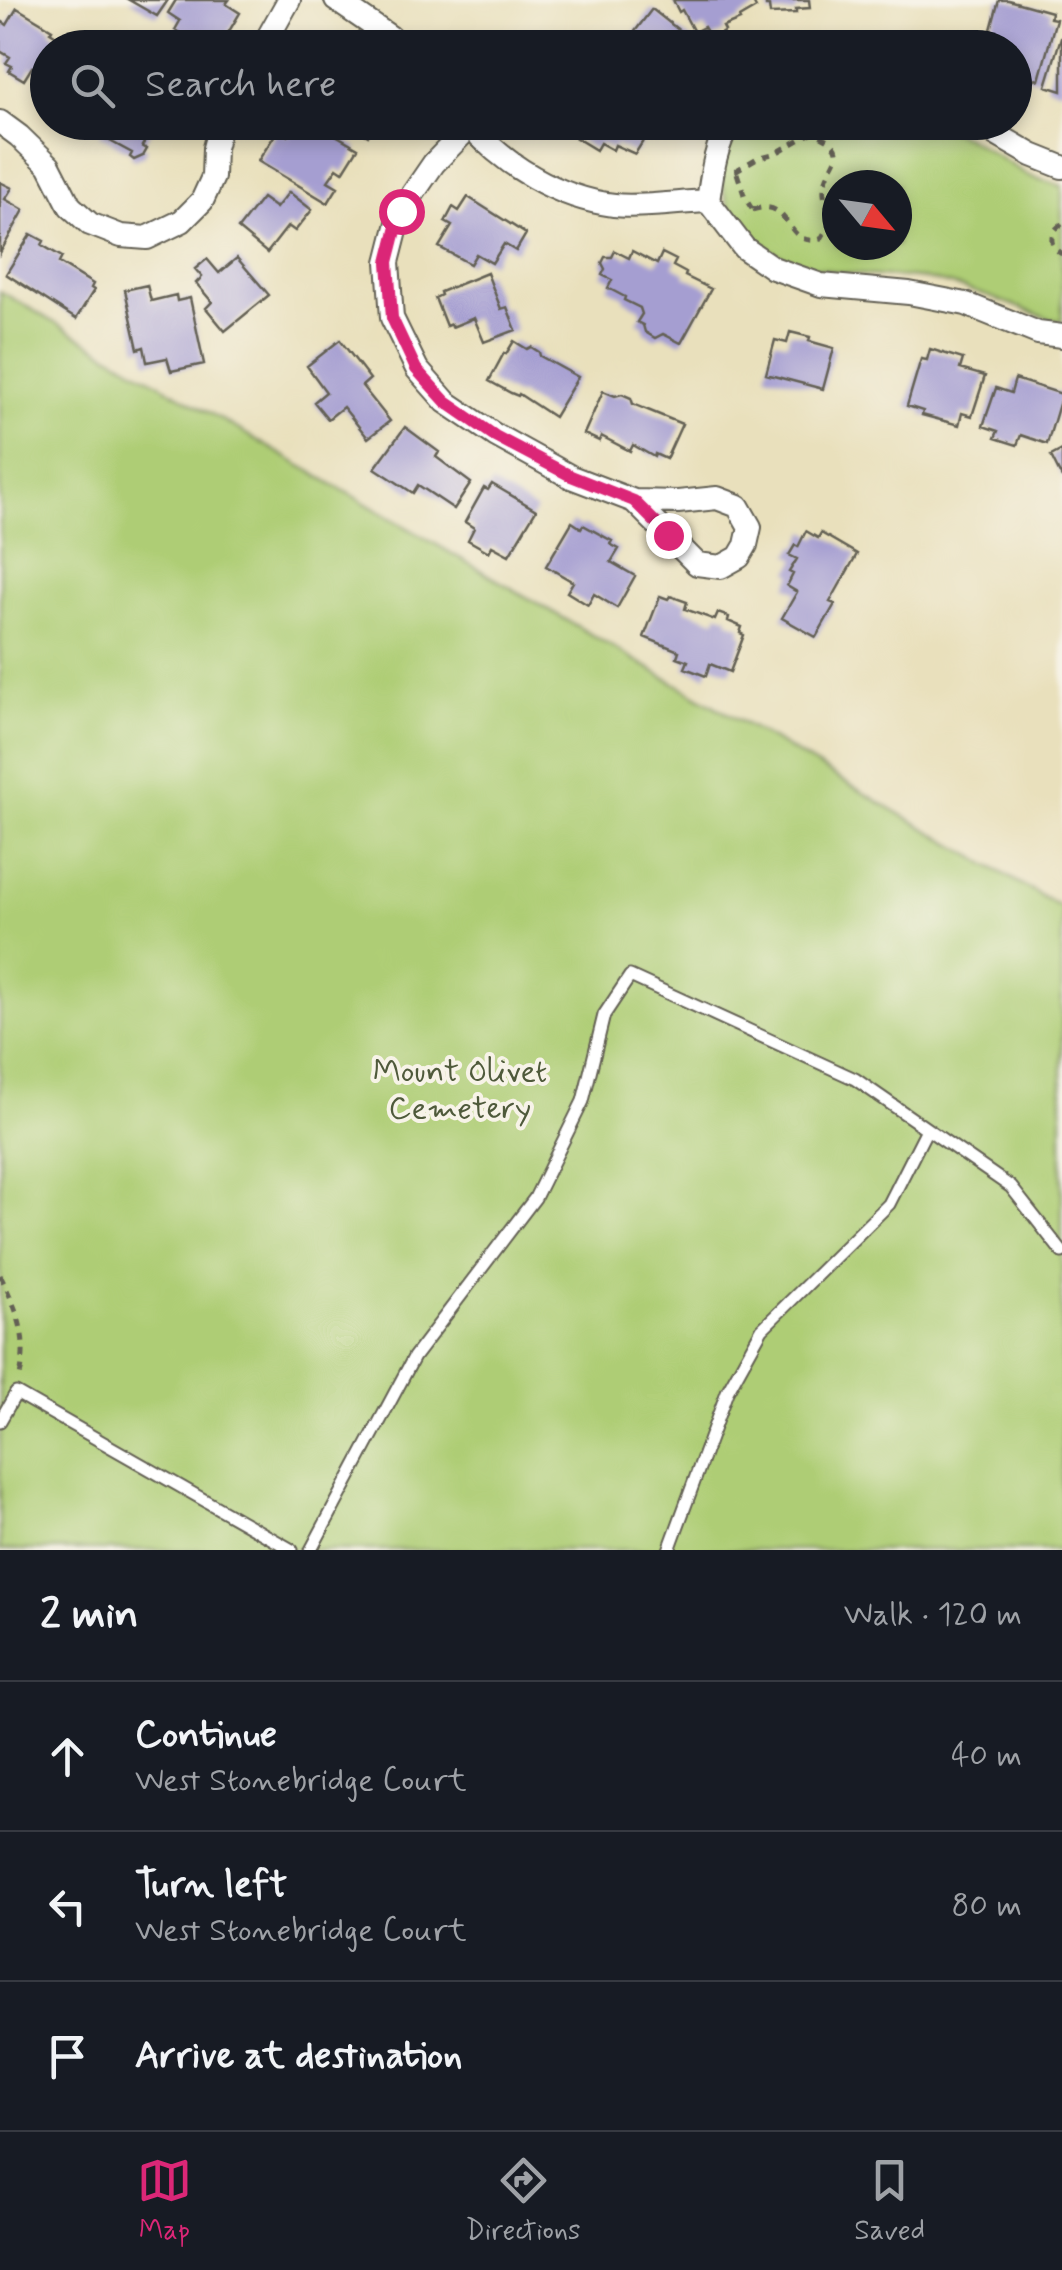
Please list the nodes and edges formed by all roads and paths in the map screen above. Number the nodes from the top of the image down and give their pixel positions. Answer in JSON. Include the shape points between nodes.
{"nodes":[{"id":1,"x":290,"y":0,"type":"edge"},
{"id":2,"x":336,"y":0,"type":"edge"},
{"id":3,"x":272,"y":30,"type":"edge"},
{"id":4,"x":380,"y":30,"type":"edge"},
{"id":5,"x":0,"y":122,"type":"edge"},
{"id":6,"x":216,"y":140,"type":"edge"},
{"id":7,"x":454,"y":140,"type":"edge"},
{"id":8,"x":483,"y":140,"type":"edge"},
{"id":9,"x":724,"y":140,"type":"edge"},
{"id":10,"x":799,"y":140,"type":"edge"},
{"id":11,"x":829,"y":140,"type":"edge"},
{"id":12,"x":1007,"y":140,"type":"edge"},
{"id":13,"x":1062,"y":168,"type":"edge"},
{"id":14,"x":724,"y":172,"type":"junction"},
{"id":15,"x":708,"y":201,"type":"junction"},
{"id":16,"x":752,"y":210,"type":"junction"},
{"id":17,"x":1062,"y":224,"type":"edge"},
{"id":18,"x":726,"y":228,"type":"junction"},
{"id":19,"x":1062,"y":254,"type":"edge"},
{"id":20,"x":1062,"y":336,"type":"edge"},
{"id":21,"x":634,"y":501,"type":"junction"},
{"id":22,"x":927,"y":1129,"type":"junction"},
{"id":23,"x":1062,"y":1252,"type":"edge"},
{"id":24,"x":0,"y":1275,"type":"edge"},
{"id":25,"x":16,"y":1393,"type":"junction"},
{"id":26,"x":0,"y":1421,"type":"edge"},
{"id":27,"x":292,"y":1550,"type":"edge"},
{"id":28,"x":312,"y":1550,"type":"edge"},
{"id":29,"x":668,"y":1550,"type":"edge"}],
"edges":[{"from":1,"to":3,"type":"street"},
{"from":2,"to":4,"type":"street"},
{"from":5,"to":6,"type":"street","via":[[48,166],[70,206],[90,224],[121,236],[148,238],[202,202]]},
{"from":7,"to":21,"type":"street","via":[[401,211],[388,262],[392,318],[416,369],[446,402],[495,436]]},
{"from":8,"to":15,"type":"street","via":[[526,173],[566,192],[616,205]]},
{"from":9,"to":14,"type":"street"},
{"from":10,"to":14,"type":"path"},
{"from":11,"to":16,"type":"path","via":[[838,157],[825,183],[832,220],[821,239],[799,238],[775,209]]},
{"from":12,"to":13,"type":"street"},
{"from":14,"to":15,"type":"street"},
{"from":14,"to":16,"type":"path"},
{"from":15,"to":18,"type":"street"},
{"from":16,"to":18,"type":"path"},
{"from":17,"to":19,"type":"path","via":[[1052,241]]},
{"from":18,"to":20,"type":"street","via":[[774,268],[822,285],[966,304]]},
{"from":21,"to":21,"type":"street","via":[[697,564],[721,567],[746,545],[750,527],[738,506],[717,498]]},
{"from":22,"to":23,"type":"lane","via":[[1012,1187]]},
{"from":22,"to":28,"type":"lane","via":[[855,1080],[630,976],[604,1015],[583,1101],[535,1198],[414,1357]]},
{"from":22,"to":29,"type":"lane","via":[[889,1204],[762,1329],[727,1392]]},
{"from":24,"to":25,"type":"path","via":[[21,1322],[24,1357]]},
{"from":25,"to":26,"type":"lane"},
{"from":25,"to":27,"type":"lane"}]}
